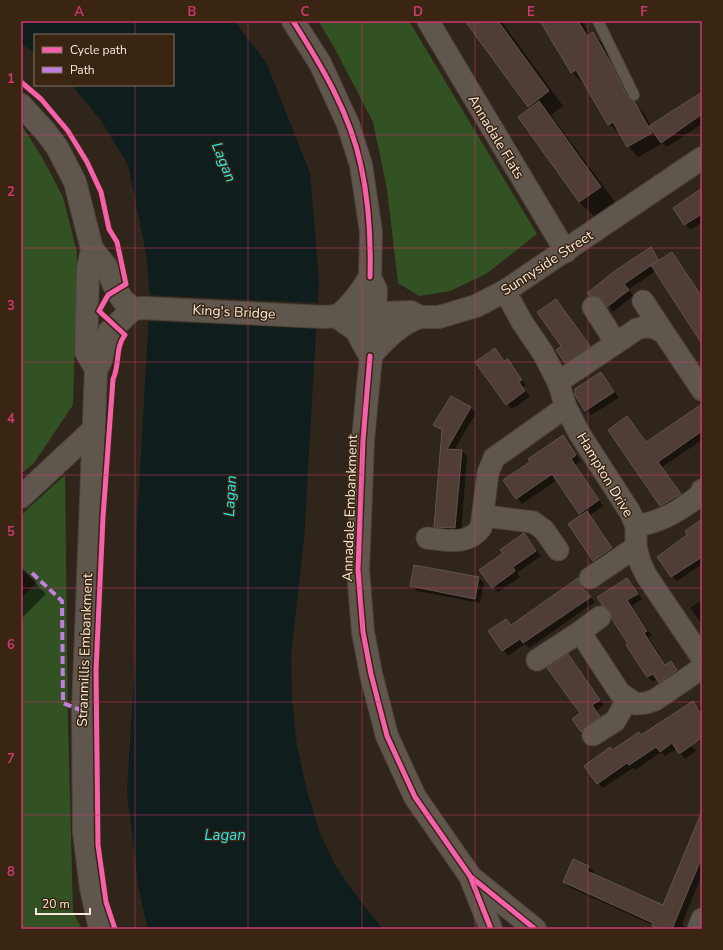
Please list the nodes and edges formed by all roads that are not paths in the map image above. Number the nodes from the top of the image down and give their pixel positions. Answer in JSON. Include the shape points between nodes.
{"nodes":[{"id":1,"x":293,"y":21,"type":"edge"},
{"id":2,"x":428,"y":21,"type":"edge"},
{"id":3,"x":598,"y":21,"type":"edge"},
{"id":4,"x":634,"y":95,"type":"dead end"},
{"id":5,"x":21,"y":105,"type":"edge"},
{"id":6,"x":702,"y":158,"type":"edge"},
{"id":7,"x":92,"y":249,"type":"junction"},
{"id":8,"x":566,"y":252,"type":"junction"},
{"id":9,"x":370,"y":277,"type":"junction"},
{"id":10,"x":505,"y":292,"type":"junction"},
{"id":11,"x":644,"y":301,"type":"dead end"},
{"id":12,"x":593,"y":307,"type":"dead end"},
{"id":13,"x":139,"y":308,"type":"junction"},
{"id":14,"x":375,"y":313,"type":"junction"},
{"id":15,"x":331,"y":317,"type":"junction"},
{"id":16,"x":420,"y":317,"type":"junction"},
{"id":17,"x":664,"y":332,"type":"junction"},
{"id":18,"x":616,"y":343,"type":"junction"},
{"id":19,"x":370,"y":356,"type":"junction"},
{"id":20,"x":96,"y":369,"type":"junction"},
{"id":21,"x":558,"y":382,"type":"junction"},
{"id":22,"x":702,"y":390,"type":"edge"},
{"id":23,"x":566,"y":407,"type":"junction"},
{"id":24,"x":94,"y":429,"type":"junction"},
{"id":25,"x":702,"y":490,"type":"edge"},
{"id":26,"x":21,"y":497,"type":"edge"},
{"id":27,"x":484,"y":516,"type":"junction"},
{"id":28,"x":636,"y":526,"type":"junction"},
{"id":29,"x":427,"y":538,"type":"dead end"},
{"id":30,"x":636,"y":547,"type":"junction"},
{"id":31,"x":558,"y":550,"type":"dead end"},
{"id":32,"x":590,"y":578,"type":"dead end"},
{"id":33,"x":600,"y":617,"type":"dead end"},
{"id":34,"x":580,"y":632,"type":"junction"},
{"id":35,"x":702,"y":658,"type":"edge"},
{"id":36,"x":537,"y":660,"type":"dead end"},
{"id":37,"x":702,"y":668,"type":"edge"},
{"id":38,"x":628,"y":699,"type":"junction"},
{"id":39,"x":593,"y":735,"type":"dead end"},
{"id":40,"x":470,"y":876,"type":"junction"},
{"id":41,"x":702,"y":919,"type":"edge"},
{"id":42,"x":100,"y":929,"type":"edge"},
{"id":43,"x":491,"y":929,"type":"edge"},
{"id":44,"x":535,"y":929,"type":"edge"},
{"id":45,"x":698,"y":929,"type":"edge"}],
"edges":[{"from":1,"to":9,"type":"street","name":"Annadale Embankment","via":[[320,63],[348,124],[361,165],[371,232]]},
{"from":2,"to":8,"type":"street","name":"Annadale Flats"},
{"from":3,"to":4,"type":"lane"},
{"from":5,"to":7,"type":"street","via":[[44,130],[65,160],[75,182]]},
{"from":6,"to":8,"type":"street","name":"Sunnyside Street"},
{"from":7,"to":13,"type":"street","via":[[106,266],[120,295]]},
{"from":7,"to":20,"type":"street","via":[[88,269],[86,352]]},
{"from":8,"to":10,"type":"street","name":"Sunnyside Street"},
{"from":9,"to":14,"type":"street","name":"Annadale Embankment","via":[[376,290]]},
{"from":9,"to":15,"type":"street","via":[[347,310]]},
{"from":10,"to":16,"type":"street","name":"Sunnyside Street","via":[[476,306],[439,317]]},
{"from":10,"to":21,"type":"street","name":"Hampton Drive","via":[[544,353]]},
{"from":11,"to":17,"type":"street"},
{"from":12,"to":18,"type":"street"},
{"from":13,"to":15,"type":"street","name":"King's Bridge"},
{"from":13,"to":20,"type":"street","name":"Stranmillis Embankment","via":[[109,332]]},
{"from":14,"to":15,"type":"street","name":"King's Bridge"},
{"from":14,"to":16,"type":"street","name":"Sunnyside Street","via":[[411,312]]},
{"from":14,"to":19,"type":"street","name":"Annadale Embankment"},
{"from":15,"to":19,"type":"street","via":[[356,330]]},
{"from":16,"to":19,"type":"street","via":[[396,329]]},
{"from":17,"to":18,"type":"street","via":[[645,326]]},
{"from":17,"to":22,"type":"street"},
{"from":18,"to":21,"type":"street"},
{"from":19,"to":40,"type":"street","name":"Annadale Embankment","via":[[363,440],[358,570],[363,632],[371,674],[387,736],[415,797]]},
{"from":20,"to":24,"type":"street","name":"Stranmillis Embankment"},
{"from":21,"to":23,"type":"street","name":"Hampton Drive"},
{"from":23,"to":27,"type":"street","via":[[494,458],[488,473]]},
{"from":23,"to":28,"type":"street","name":"Hampton Drive","via":[[580,433],[620,492]]},
{"from":24,"to":26,"type":"street"},
{"from":24,"to":42,"type":"street","name":"Stranmillis Embankment","via":[[83,711],[84,832],[91,888]]},
{"from":25,"to":28,"type":"street","via":[[694,499],[665,518]]},
{"from":27,"to":29,"type":"street","via":[[481,528],[468,540]]},
{"from":27,"to":31,"type":"street","via":[[533,522],[544,530]]},
{"from":28,"to":30,"type":"street","name":"Hampton Drive"},
{"from":30,"to":32,"type":"street"},
{"from":30,"to":35,"type":"street","name":"Hampton Drive","via":[[646,575]]},
{"from":33,"to":34,"type":"street"},
{"from":34,"to":36,"type":"street"},
{"from":34,"to":38,"type":"street","via":[[620,693]]},
{"from":37,"to":38,"type":"street","via":[[655,700],[636,704]]},
{"from":38,"to":39,"type":"street","via":[[615,721]]},
{"from":40,"to":43,"type":"street","name":"Annadale Embankment"},
{"from":40,"to":44,"type":"street","name":"Annadale Embankment"},
{"from":41,"to":45,"type":"street"}]}
